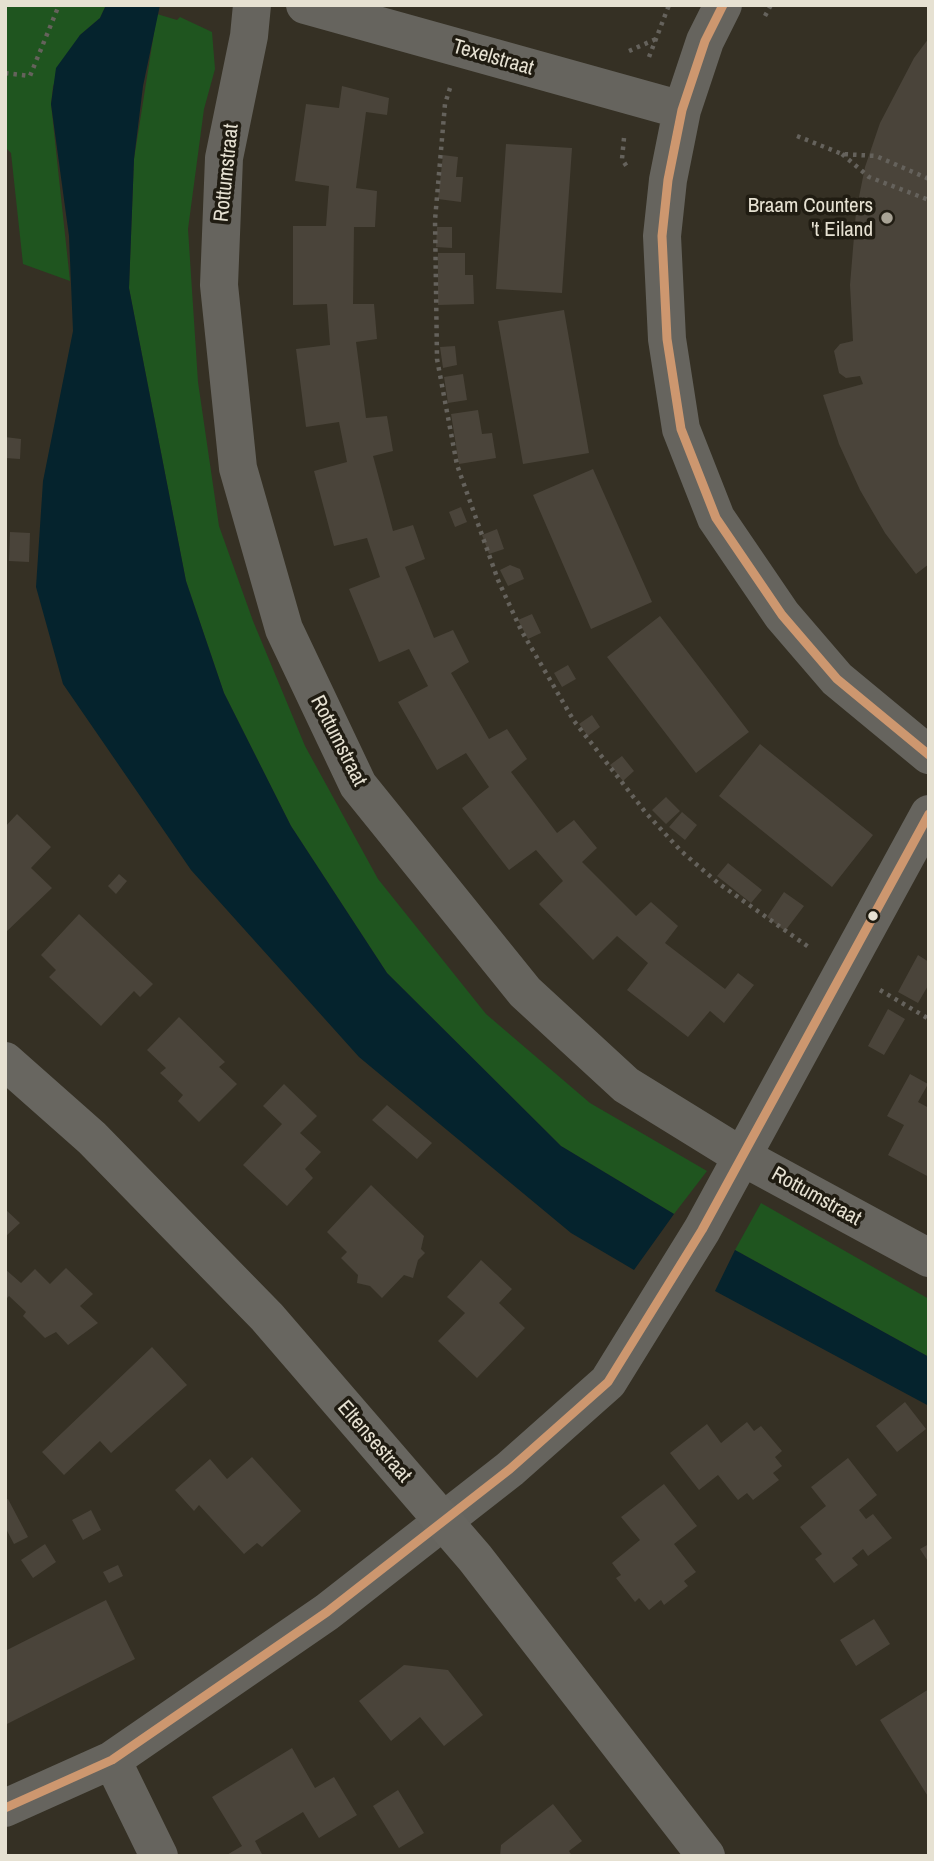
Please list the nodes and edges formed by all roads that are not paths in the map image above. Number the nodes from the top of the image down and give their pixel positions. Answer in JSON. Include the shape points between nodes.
{"nodes":[{"id":1,"x":251,"y":5,"type":"edge"},
{"id":2,"x":305,"y":5,"type":"edge"},
{"id":3,"x":723,"y":5,"type":"edge"},
{"id":4,"x":682,"y":110,"type":"junction"},
{"id":5,"x":929,"y":755,"type":"edge"},
{"id":6,"x":929,"y":814,"type":"edge"},
{"id":7,"x":5,"y":1061,"type":"edge"},
{"id":8,"x":741,"y":1156,"type":"junction"},
{"id":9,"x":929,"y":1258,"type":"edge"},
{"id":10,"x":442,"y":1522,"type":"junction"},
{"id":11,"x":113,"y":1760,"type":"junction"},
{"id":12,"x":5,"y":1808,"type":"edge"},
{"id":13,"x":159,"y":1856,"type":"edge"},
{"id":14,"x":706,"y":1856,"type":"edge"}],
"edges":[{"from":1,"to":8,"type":"street","name":"Rottumstraat","via":[[224,158],[219,285],[238,468],[284,629],[358,785],[524,992],[626,1085]]},
{"from":2,"to":4,"type":"street","name":"Texelstraat"},
{"from":3,"to":4,"type":"street","via":[[705,41]]},
{"from":4,"to":5,"type":"street","via":[[662,236],[667,339],[681,429],[716,517],[782,615],[836,679]]},
{"from":6,"to":8,"type":"street"},
{"from":7,"to":10,"type":"street","name":"Eltensestraat","via":[[92,1138],[267,1317]]},
{"from":8,"to":9,"type":"street","name":"Rottumstraat"},
{"from":8,"to":10,"type":"street","via":[[702,1230],[608,1381],[510,1469]]},
{"from":10,"to":11,"type":"street","via":[[327,1612]]},
{"from":10,"to":14,"type":"street","name":"Eltensestraat","via":[[475,1558]]},
{"from":11,"to":12,"type":"street"},
{"from":11,"to":13,"type":"street"}]}
